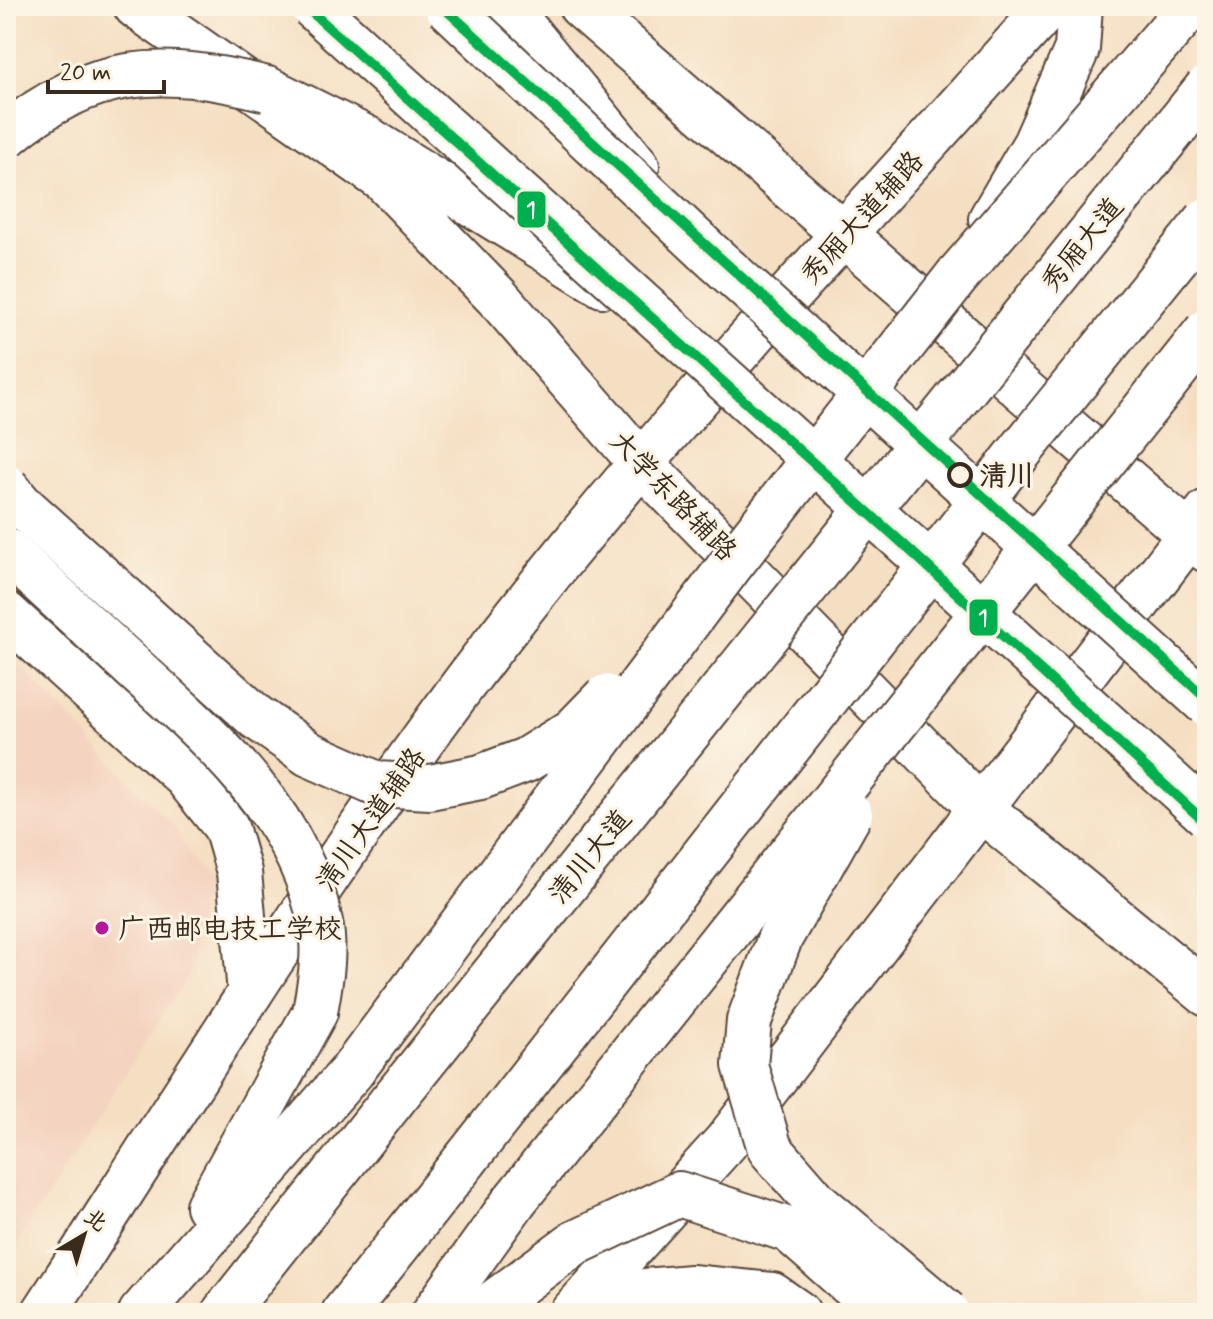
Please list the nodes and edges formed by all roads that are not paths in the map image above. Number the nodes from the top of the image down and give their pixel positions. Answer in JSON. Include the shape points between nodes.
{"nodes":[{"id":1,"x":136,"y":6,"type":"edge"},
{"id":2,"x":312,"y":6,"type":"edge"},
{"id":3,"x":447,"y":6,"type":"edge"},
{"id":4,"x":506,"y":6,"type":"edge"},
{"id":5,"x":581,"y":6,"type":"edge"},
{"id":6,"x":1049,"y":6,"type":"edge"},
{"id":7,"x":1080,"y":6,"type":"edge"},
{"id":8,"x":1191,"y":6,"type":"edge"},
{"id":9,"x":1207,"y":88,"type":"edge"},
{"id":10,"x":6,"y":136,"type":"edge"},
{"id":11,"x":1207,"y":220,"type":"edge"},
{"id":12,"x":845,"y":236,"type":"junction"},
{"id":13,"x":710,"y":254,"type":"junction"},
{"id":14,"x":958,"y":275,"type":"junction"},
{"id":15,"x":659,"y":319,"type":"junction"},
{"id":16,"x":1207,"y":331,"type":"edge"},
{"id":17,"x":1207,"y":355,"type":"edge"},
{"id":18,"x":955,"y":400,"type":"joint"},
{"id":19,"x":1138,"y":420,"type":"junction"},
{"id":20,"x":641,"y":463,"type":"junction"},
{"id":21,"x":6,"y":487,"type":"edge"},
{"id":22,"x":1201,"y":532,"type":"edge"},
{"id":23,"x":6,"y":550,"type":"edge"},
{"id":24,"x":729,"y":567,"type":"junction"},
{"id":25,"x":6,"y":614,"type":"edge"},
{"id":26,"x":1191,"y":686,"type":"edge"},
{"id":27,"x":1207,"y":704,"type":"edge"},
{"id":28,"x":907,"y":710,"type":"junction"},
{"id":29,"x":1117,"y":734,"type":"junction"},
{"id":30,"x":980,"y":808,"type":"junction"},
{"id":31,"x":1207,"y":815,"type":"edge"},
{"id":32,"x":1207,"y":824,"type":"edge"},
{"id":33,"x":250,"y":993,"type":"junction"},
{"id":34,"x":1207,"y":994,"type":"edge"},
{"id":35,"x":150,"y":1303,"type":"edge"},
{"id":36,"x":580,"y":1304,"type":"edge"},
{"id":37,"x":44,"y":1313,"type":"edge"},
{"id":38,"x":224,"y":1313,"type":"edge"},
{"id":39,"x":344,"y":1313,"type":"edge"},
{"id":40,"x":434,"y":1313,"type":"edge"},
{"id":41,"x":480,"y":1313,"type":"edge"},
{"id":42,"x":798,"y":1313,"type":"edge"},
{"id":43,"x":883,"y":1313,"type":"edge"},
{"id":44,"x":947,"y":1313,"type":"edge"}],
"edges":[{"from":1,"to":20,"type":"main road","name":"大学东路辅路","via":[[384,180],[498,298]]},
{"from":2,"to":15,"type":"main road","bridge":true},
{"from":3,"to":13,"type":"main road","bridge":true},
{"from":4,"to":13,"type":"main road","bridge":true},
{"from":5,"to":12,"type":"main road"},
{"from":6,"to":12,"type":"main road","name":"秀厢大道辅路"},
{"from":7,"to":14,"type":"main road","bridge":true,"via":[[1077,49],[1035,144]]},
{"from":8,"to":14,"type":"main road","bridge":true},
{"from":9,"to":18,"type":"main road","name":"秀厢大道","bridge":true},
{"from":10,"to":15,"type":"main road","bridge":true,"via":[[66,94],[112,77],[209,74],[267,89],[366,138]]},
{"from":11,"to":39,"type":"main road","bridge":true},
{"from":12,"to":20,"type":"main road","name":"秀厢大道辅路"},
{"from":12,"to":22,"type":"main road"},
{"from":13,"to":26,"type":"main road","bridge":true},
{"from":14,"to":24,"type":"main road","bridge":true},
{"from":15,"to":29,"type":"main road","bridge":true},
{"from":16,"to":19,"type":"main road","bridge":true},
{"from":17,"to":19,"type":"main road","bridge":true},
{"from":18,"to":38,"type":"main road","name":"清川大道","bridge":true},
{"from":19,"to":28,"type":"main road","bridge":true},
{"from":20,"to":30,"type":"main road","name":"大学东路辅路"},
{"from":20,"to":33,"type":"main road","name":"清川大道辅路","via":[[464,685]]},
{"from":21,"to":24,"type":"main road","bridge":true,"via":[[256,717],[309,754],[377,784],[430,787],[481,777],[526,760],[573,731]]},
{"from":22,"to":30,"type":"main road"},
{"from":23,"to":35,"type":"main road","bridge":true,"via":[[224,750],[269,807],[302,864],[320,922],[323,971],[315,1012]]},
{"from":24,"to":35,"type":"main road","bridge":true,"via":[[352,1071]]},
{"from":25,"to":33,"type":"main road","via":[[186,777],[226,827],[239,872]]},
{"from":26,"to":27,"type":"main road","bridge":true},
{"from":28,"to":40,"type":"main road","bridge":true,"via":[[515,1200]]},
{"from":28,"to":44,"type":"main road","bridge":true,"via":[[780,938],[749,1021],[745,1065],[770,1149],[817,1203]]},
{"from":29,"to":31,"type":"main road","bridge":true},
{"from":29,"to":32,"type":"main road","bridge":true},
{"from":30,"to":34,"type":"main road","name":"大学东路辅路"},
{"from":30,"to":36,"type":"main road","via":[[726,1142]]},
{"from":33,"to":37,"type":"main road","name":"清川大道辅路"},
{"from":36,"to":42,"type":"main road","via":[[691,1287],[772,1295]]},
{"from":41,"to":43,"type":"main road","bridge":true,"via":[[573,1244],[679,1194],[789,1230]]}]}
